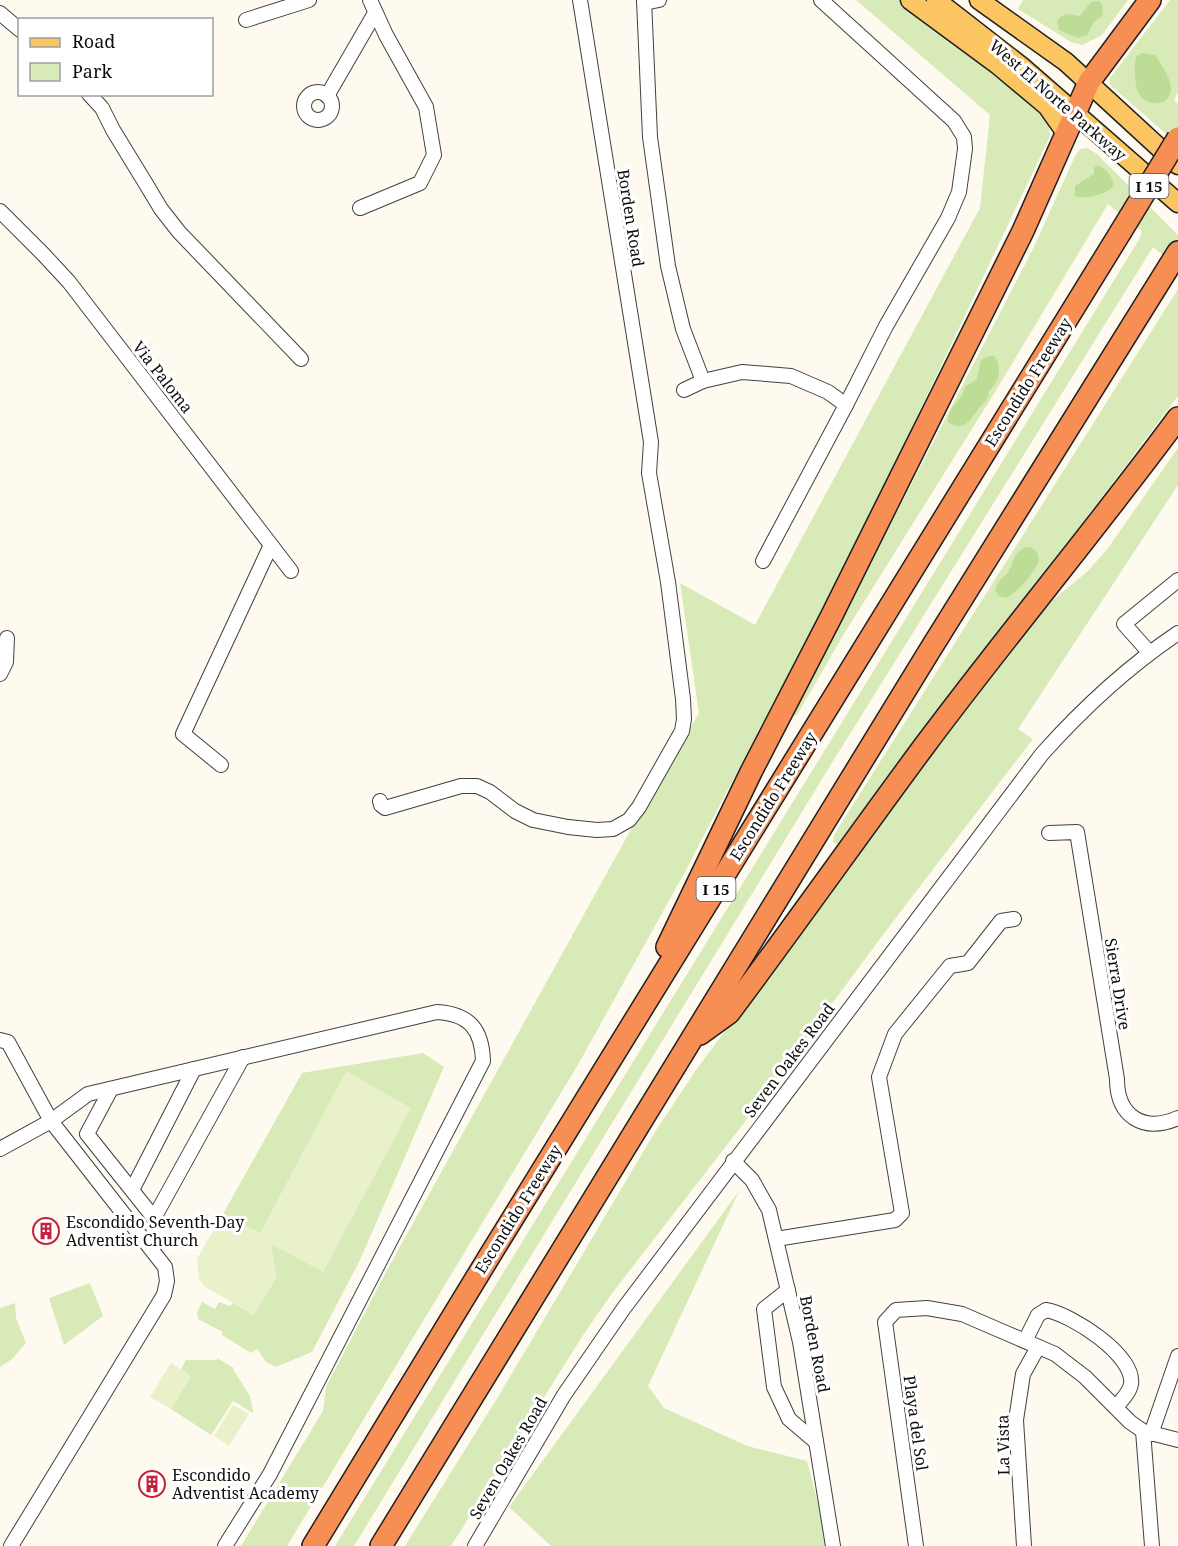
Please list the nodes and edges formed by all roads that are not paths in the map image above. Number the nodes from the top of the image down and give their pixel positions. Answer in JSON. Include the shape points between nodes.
{"nodes":[{"id":1,"x":309,"y":0,"type":"edge"},
{"id":2,"x":580,"y":0,"type":"edge"},
{"id":3,"x":659,"y":0,"type":"edge"},
{"id":4,"x":821,"y":0,"type":"edge"},
{"id":5,"x":910,"y":0,"type":"edge"},
{"id":6,"x":936,"y":0,"type":"edge"},
{"id":7,"x":979,"y":0,"type":"edge"},
{"id":8,"x":1150,"y":0,"type":"edge"},
{"id":9,"x":372,"y":6,"type":"edge"},
{"id":10,"x":644,"y":6,"type":"edge"},
{"id":11,"x":0,"y":13,"type":"edge"},
{"id":12,"x":246,"y":20,"type":"dead end"},
{"id":13,"x":18,"y":28,"type":"edge"},
{"id":14,"x":1089,"y":82,"type":"junction"},
{"id":15,"x":91,"y":96,"type":"edge"},
{"id":16,"x":327,"y":96,"type":"dead end"},
{"id":17,"x":1075,"y":113,"type":"junction"},
{"id":18,"x":1066,"y":133,"type":"junction"},
{"id":19,"x":1178,"y":138,"type":"edge"},
{"id":20,"x":1178,"y":165,"type":"edge"},
{"id":21,"x":1178,"y":203,"type":"edge"},
{"id":22,"x":360,"y":208,"type":"dead end"},
{"id":23,"x":0,"y":211,"type":"edge"},
{"id":24,"x":1178,"y":252,"type":"edge"},
{"id":25,"x":301,"y":359,"type":"dead end"},
{"id":26,"x":703,"y":381,"type":"junction"},
{"id":27,"x":684,"y":390,"type":"dead end"},
{"id":28,"x":846,"y":405,"type":"junction"},
{"id":29,"x":1178,"y":418,"type":"edge"},
{"id":30,"x":271,"y":545,"type":"junction"},
{"id":31,"x":763,"y":561,"type":"dead end"},
{"id":32,"x":291,"y":571,"type":"dead end"},
{"id":33,"x":1178,"y":580,"type":"edge"},
{"id":34,"x":1178,"y":633,"type":"edge"},
{"id":35,"x":7,"y":638,"type":"dead end"},
{"id":36,"x":1149,"y":652,"type":"junction"},
{"id":37,"x":0,"y":674,"type":"edge"},
{"id":38,"x":220,"y":765,"type":"dead end"},
{"id":39,"x":380,"y":801,"type":"dead end"},
{"id":40,"x":1049,"y":833,"type":"dead end"},
{"id":41,"x":1014,"y":919,"type":"dead end"},
{"id":42,"x":629,"y":1030,"type":"junction"},
{"id":43,"x":692,"y":1039,"type":"junction"},
{"id":44,"x":0,"y":1040,"type":"edge"},
{"id":45,"x":243,"y":1057,"type":"junction"},
{"id":46,"x":195,"y":1069,"type":"junction"},
{"id":47,"x":111,"y":1089,"type":"junction"},
{"id":48,"x":1178,"y":1118,"type":"edge"},
{"id":49,"x":51,"y":1121,"type":"junction"},
{"id":50,"x":0,"y":1149,"type":"edge"},
{"id":51,"x":733,"y":1161,"type":"junction"},
{"id":52,"x":132,"y":1190,"type":"junction"},
{"id":53,"x":776,"y":1239,"type":"junction"},
{"id":54,"x":788,"y":1290,"type":"junction"},
{"id":55,"x":1024,"y":1341,"type":"junction"},
{"id":56,"x":1038,"y":1347,"type":"junction"},
{"id":57,"x":1178,"y":1356,"type":"edge"},
{"id":58,"x":1116,"y":1407,"type":"junction"},
{"id":59,"x":1147,"y":1433,"type":"junction"},
{"id":60,"x":1178,"y":1440,"type":"edge"},
{"id":61,"x":816,"y":1442,"type":"junction"},
{"id":62,"x":11,"y":1546,"type":"edge"},
{"id":63,"x":225,"y":1546,"type":"edge"},
{"id":64,"x":313,"y":1546,"type":"edge"},
{"id":65,"x":381,"y":1546,"type":"edge"},
{"id":66,"x":475,"y":1546,"type":"edge"},
{"id":67,"x":833,"y":1546,"type":"edge"},
{"id":68,"x":916,"y":1546,"type":"edge"},
{"id":69,"x":1024,"y":1546,"type":"edge"},
{"id":70,"x":1152,"y":1546,"type":"edge"}],
"edges":[{"from":1,"to":12,"type":"street"},
{"from":2,"to":39,"type":"street","name":"Borden Road","via":[[651,442],[649,473],[668,582],[684,719],[676,743],[629,820],[613,829],[568,827],[533,820],[477,786],[460,786],[385,808]]},
{"from":3,"to":10,"type":"street"},
{"from":4,"to":28,"type":"street","via":[[954,121],[964,137],[965,149],[959,192],[948,218]]},
{"from":5,"to":18,"type":"main road","via":[[1047,106]]},
{"from":6,"to":17,"type":"main road","name":"West El Norte Parkway"},
{"from":7,"to":14,"type":"main road","name":"West El Norte Parkway"},
{"from":8,"to":14,"type":"highway"},
{"from":9,"to":16,"type":"street"},
{"from":9,"to":22,"type":"street","via":[[426,107],[434,155],[420,183]]},
{"from":10,"to":26,"type":"street","via":[[650,137],[668,266],[683,328]]},
{"from":11,"to":13,"type":"street"},
{"from":14,"to":17,"type":"highway"},
{"from":14,"to":20,"type":"main road","name":"West El Norte Parkway"},
{"from":15,"to":25,"type":"street","via":[[102,108],[161,209]]},
{"from":17,"to":18,"type":"highway"},
{"from":17,"to":21,"type":"main road","name":"West El Norte Parkway"},
{"from":18,"to":42,"type":"highway","via":[[1018,241],[751,772]]},
{"from":19,"to":42,"type":"highway","name":"Escondido Freeway","number":"I 15","bridge":true},
{"from":23,"to":30,"type":"street","name":"Via Paloma","via":[[69,282]]},
{"from":24,"to":43,"type":"highway"},
{"from":26,"to":27,"type":"street"},
{"from":26,"to":28,"type":"street","via":[[742,372],[791,376],[828,392]]},
{"from":28,"to":31,"type":"street"},
{"from":29,"to":43,"type":"highway","via":[[925,745],[729,1013]]},
{"from":30,"to":32,"type":"street","name":"Via Paloma"},
{"from":30,"to":38,"type":"street","via":[[183,734]]},
{"from":33,"to":36,"type":"street","via":[[1124,624]]},
{"from":34,"to":36,"type":"street","name":"Seven Oakes Road"},
{"from":35,"to":37,"type":"street","via":[[6,662]]},
{"from":36,"to":51,"type":"street","name":"Seven Oakes Road","via":[[1111,682],[1042,754]]},
{"from":40,"to":48,"type":"street","name":"Sierra Drive","via":[[1077,832],[1117,1092],[1124,1110],[1148,1123]]},
{"from":41,"to":53,"type":"street","via":[[1001,921],[968,963],[950,966],[895,1034],[879,1077],[902,1213],[895,1220]]},
{"from":42,"to":64,"type":"highway","name":"Escondido Freeway","number":"I 15"},
{"from":43,"to":65,"type":"highway"},
{"from":44,"to":49,"type":"street","via":[[8,1042]]},
{"from":45,"to":46,"type":"street"},
{"from":45,"to":52,"type":"street","via":[[154,1218]]},
{"from":45,"to":63,"type":"street","via":[[437,1011],[467,1021],[479,1033],[483,1045],[483,1061],[270,1474]]},
{"from":46,"to":47,"type":"street"},
{"from":46,"to":52,"type":"street"},
{"from":47,"to":49,"type":"street","via":[[88,1094]]},
{"from":47,"to":52,"type":"street","via":[[87,1134]]},
{"from":49,"to":50,"type":"street"},
{"from":49,"to":62,"type":"street","via":[[165,1267],[167,1281],[164,1295]]},
{"from":51,"to":53,"type":"street","name":"Borden Road","via":[[752,1180],[769,1210]]},
{"from":51,"to":66,"type":"street","name":"Seven Oakes Road","via":[[564,1395]]},
{"from":53,"to":54,"type":"street","name":"Borden Road"},
{"from":54,"to":61,"type":"street","name":"Borden Road"},
{"from":54,"to":61,"type":"street","via":[[764,1309],[774,1387],[789,1419]]},
{"from":55,"to":56,"type":"street"},
{"from":55,"to":58,"type":"street","via":[[1038,1315],[1046,1310],[1063,1314],[1099,1336],[1126,1364],[1130,1374],[1131,1385]]},
{"from":55,"to":68,"type":"street","name":"Playa del Sol","via":[[962,1314],[927,1308],[896,1310],[885,1322]]},
{"from":56,"to":58,"type":"street","via":[[1055,1354],[1085,1377]]},
{"from":56,"to":69,"type":"street","name":"La Vista","via":[[1023,1374],[1016,1420]]},
{"from":57,"to":59,"type":"street"},
{"from":58,"to":59,"type":"street"},
{"from":59,"to":60,"type":"street"},
{"from":59,"to":70,"type":"street"},
{"from":61,"to":67,"type":"street","name":"Borden Road"}]}
